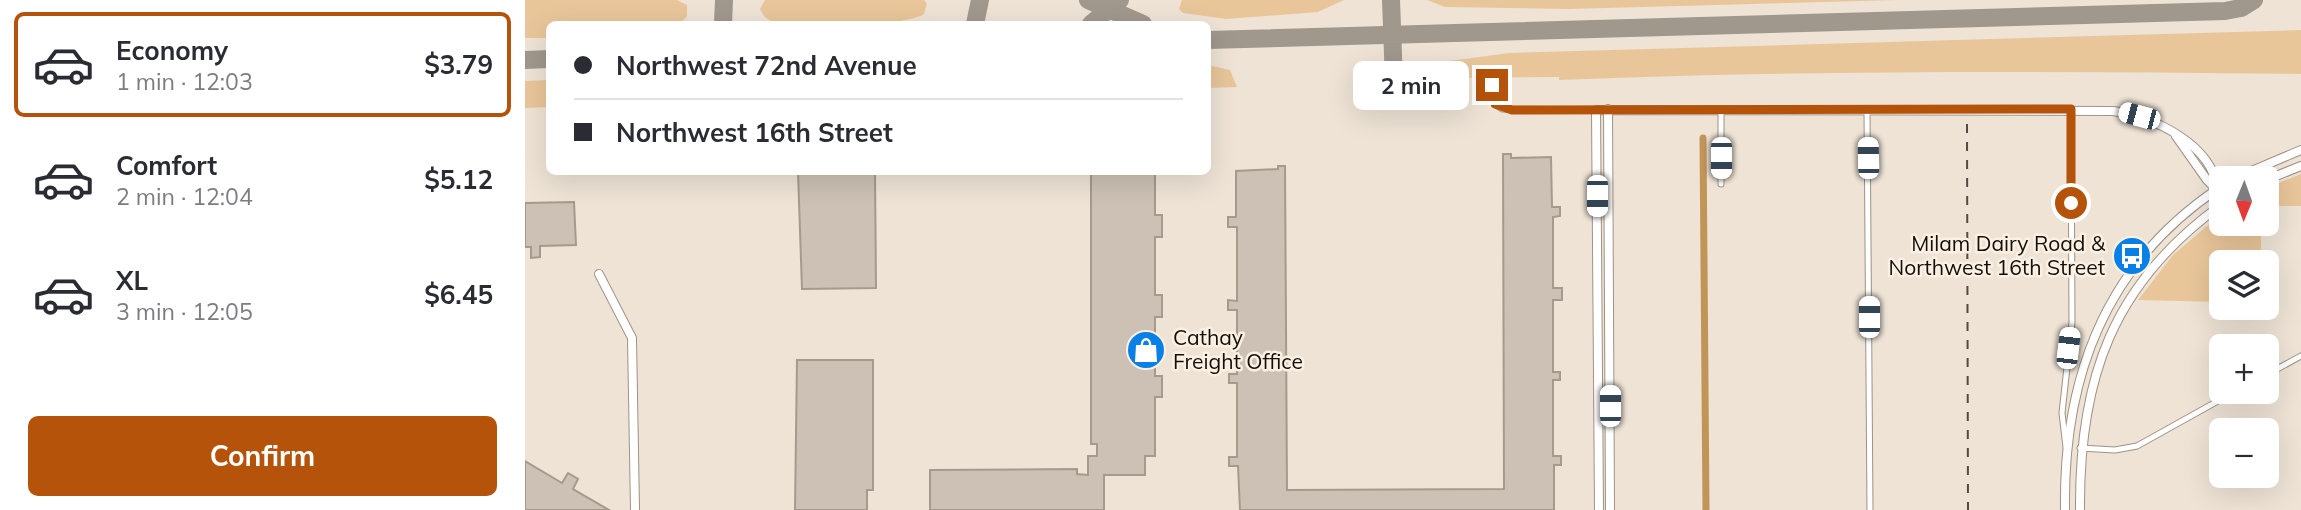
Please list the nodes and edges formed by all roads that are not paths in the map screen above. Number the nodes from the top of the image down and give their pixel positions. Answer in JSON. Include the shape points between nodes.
{"nodes":[{"id":1,"x":1492,"y":85,"type":"dead end"},
{"id":2,"x":1608,"y":109,"type":"junction"},
{"id":3,"x":1867,"y":109,"type":"junction"},
{"id":4,"x":2071,"y":109,"type":"junction"},
{"id":5,"x":1596,"y":110,"type":"junction"},
{"id":6,"x":1721,"y":110,"type":"junction"},
{"id":7,"x":2301,"y":150,"type":"edge"},
{"id":8,"x":2263,"y":166,"type":"edge"},
{"id":9,"x":2301,"y":166,"type":"edge"},
{"id":10,"x":2279,"y":175,"type":"edge"},
{"id":11,"x":2209,"y":182,"type":"edge"},
{"id":12,"x":1721,"y":184,"type":"dead end"},
{"id":13,"x":2209,"y":198,"type":"edge"},
{"id":14,"x":2209,"y":215,"type":"edge"},
{"id":15,"x":599,"y":274,"type":"dead end"},
{"id":16,"x":2301,"y":356,"type":"edge"},
{"id":17,"x":2279,"y":367,"type":"edge"},
{"id":18,"x":2212,"y":404,"type":"edge"},
{"id":19,"x":2066,"y":447,"type":"junction"},
{"id":20,"x":2080,"y":448,"type":"junction"},
{"id":21,"x":2065,"y":509,"type":"edge"},
{"id":22,"x":635,"y":510,"type":"edge"},
{"id":23,"x":1599,"y":510,"type":"edge"},
{"id":24,"x":1610,"y":510,"type":"edge"},
{"id":25,"x":1870,"y":510,"type":"edge"},
{"id":26,"x":2080,"y":510,"type":"edge"}],
"edges":[{"from":1,"to":5,"type":"street","via":[[1495,104],[1502,109]]},
{"from":2,"to":5,"type":"main road"},
{"from":2,"to":6,"type":"main road"},
{"from":2,"to":24,"type":"main road"},
{"from":3,"to":4,"type":"main road"},
{"from":3,"to":6,"type":"main road"},
{"from":3,"to":25,"type":"street"},
{"from":4,"to":11,"type":"main road","via":[[2124,112],[2175,133]]},
{"from":4,"to":19,"type":"street","via":[[2072,322],[2062,421]]},
{"from":5,"to":23,"type":"main road"},
{"from":6,"to":12,"type":"street"},
{"from":7,"to":8,"type":"main road"},
{"from":9,"to":10,"type":"main road"},
{"from":13,"to":19,"type":"main road","via":[[2149,248],[2110,302],[2084,364]]},
{"from":14,"to":20,"type":"main road","via":[[2165,253],[2127,303],[2096,369]]},
{"from":15,"to":22,"type":"main road","via":[[632,338]]},
{"from":16,"to":17,"type":"street"},
{"from":18,"to":20,"type":"street","via":[[2137,446]]},
{"from":19,"to":20,"type":"main road"},
{"from":19,"to":21,"type":"main road"},
{"from":20,"to":26,"type":"main road"}]}
